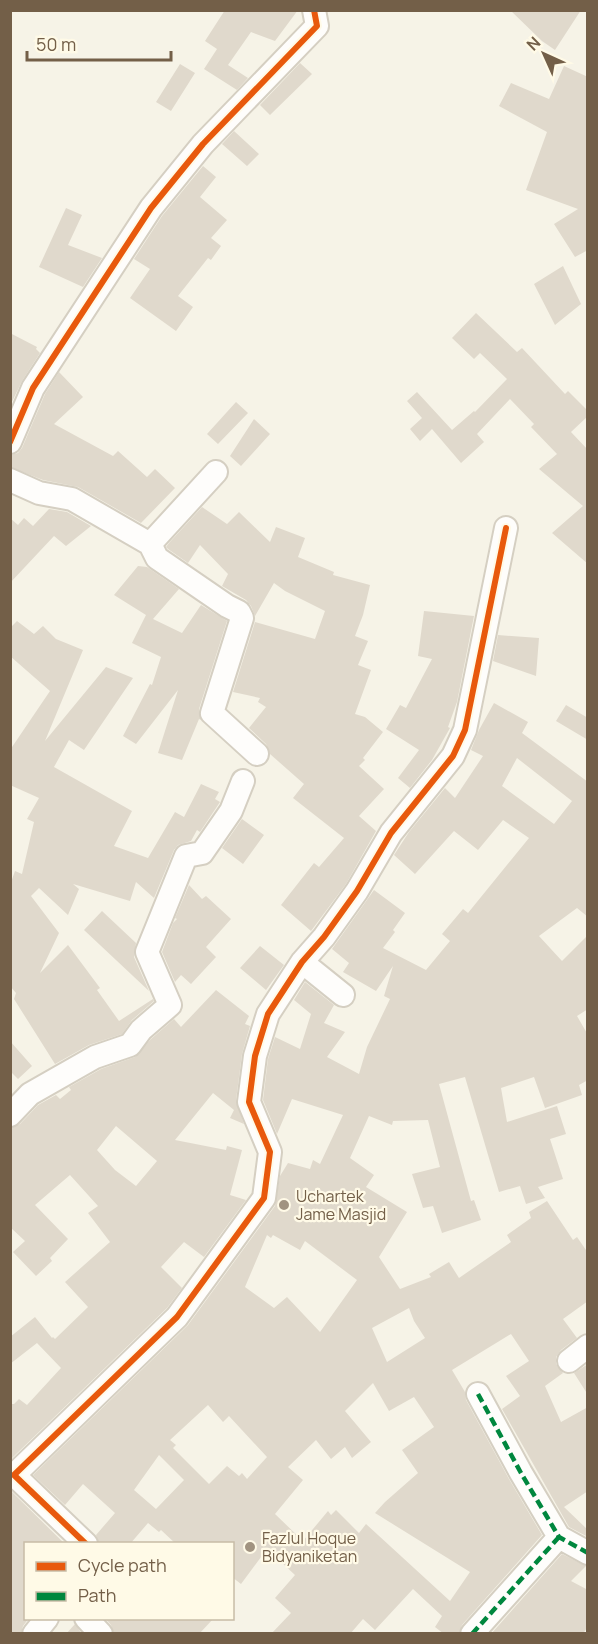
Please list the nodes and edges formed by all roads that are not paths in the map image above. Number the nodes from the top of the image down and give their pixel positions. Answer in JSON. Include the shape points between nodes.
{"nodes":[{"id":1,"x":314,"y":10,"type":"edge"},
{"id":2,"x":10,"y":442,"type":"edge"},
{"id":3,"x":216,"y":472,"type":"dead end"},
{"id":4,"x":10,"y":480,"type":"edge"},
{"id":5,"x":506,"y":528,"type":"dead end"},
{"id":6,"x":150,"y":544,"type":"junction"},
{"id":7,"x":257,"y":754,"type":"dead end"},
{"id":8,"x":243,"y":781,"type":"dead end"},
{"id":9,"x":302,"y":962,"type":"junction"},
{"id":10,"x":343,"y":995,"type":"dead end"},
{"id":11,"x":10,"y":1115,"type":"edge"},
{"id":12,"x":588,"y":1346,"type":"edge"},
{"id":13,"x":569,"y":1361,"type":"dead end"},
{"id":14,"x":478,"y":1394,"type":"dead end"},
{"id":15,"x":12,"y":1473,"type":"edge"},
{"id":16,"x":559,"y":1537,"type":"junction"},
{"id":17,"x":84,"y":1542,"type":"edge"},
{"id":18,"x":588,"y":1553,"type":"edge"},
{"id":19,"x":45,"y":1620,"type":"edge"},
{"id":20,"x":88,"y":1620,"type":"edge"},
{"id":21,"x":34,"y":1634,"type":"edge"},
{"id":22,"x":101,"y":1634,"type":"edge"},
{"id":23,"x":472,"y":1634,"type":"edge"}],
"edges":[{"from":1,"to":2,"type":"street","via":[[317,26],[203,144],[151,208],[33,388]]},
{"from":3,"to":6,"type":"street"},
{"from":4,"to":6,"type":"street","via":[[39,493],[72,499]]},
{"from":5,"to":9,"type":"street","via":[[465,730],[453,756],[391,833],[357,891]]},
{"from":6,"to":7,"type":"street","via":[[157,558],[239,612],[242,618],[212,713]]},
{"from":8,"to":11,"type":"street","via":[[231,811],[202,853],[186,856],[147,952],[170,1005],[130,1045],[95,1057],[30,1094]]},
{"from":9,"to":10,"type":"street"},
{"from":9,"to":15,"type":"street","via":[[268,1014],[255,1056],[249,1102],[270,1152],[264,1198],[177,1317]]},
{"from":12,"to":13,"type":"street"},
{"from":14,"to":16,"type":"street"},
{"from":15,"to":17,"type":"street"},
{"from":16,"to":18,"type":"street"},
{"from":16,"to":23,"type":"street"},
{"from":19,"to":21,"type":"street"},
{"from":20,"to":22,"type":"street"}]}
